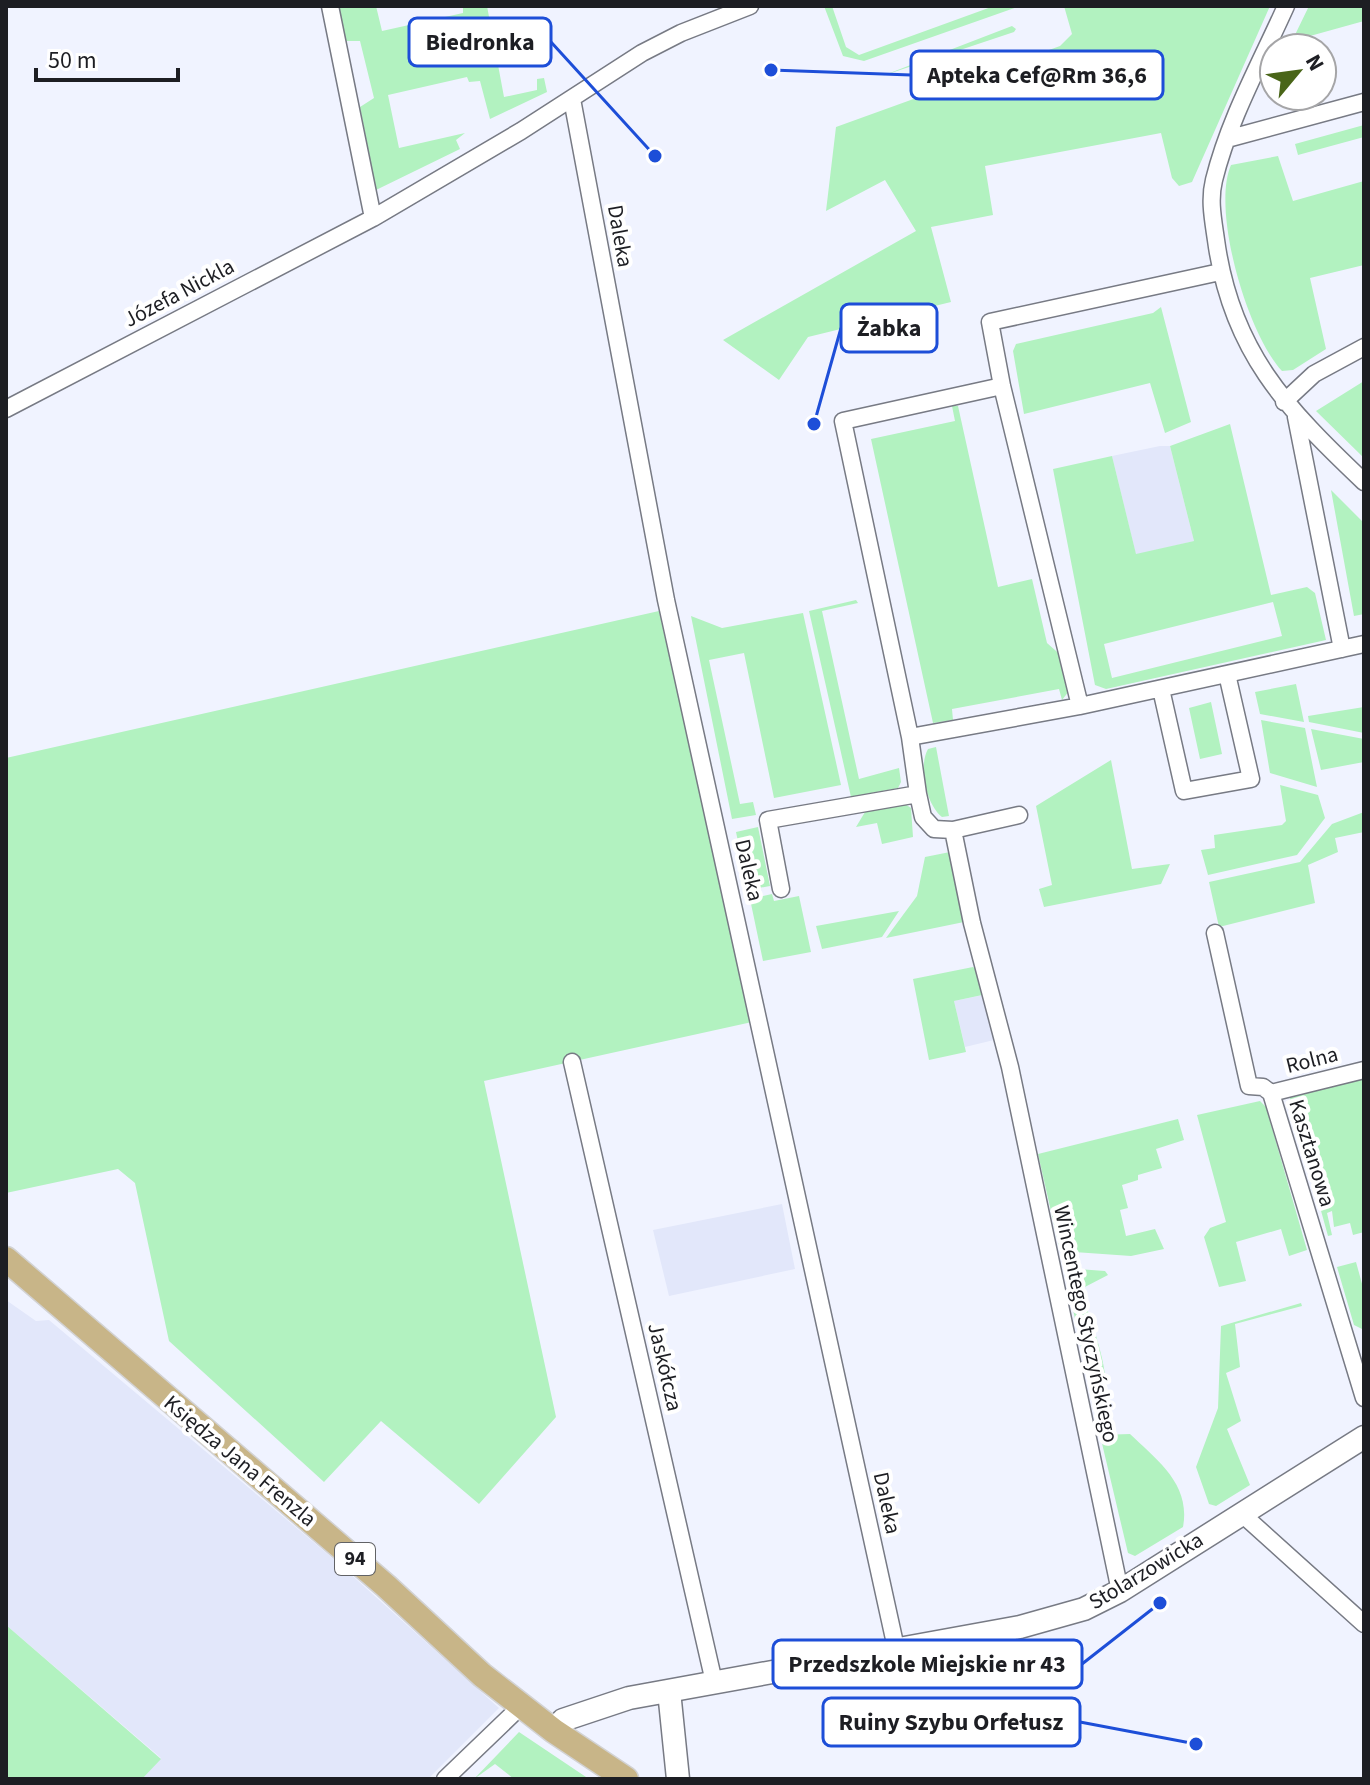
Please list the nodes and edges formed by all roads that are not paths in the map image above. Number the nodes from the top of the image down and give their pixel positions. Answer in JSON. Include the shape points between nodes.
{"nodes":[{"id":1,"x":330,"y":6,"type":"edge"},
{"id":2,"x":750,"y":6,"type":"edge"},
{"id":3,"x":1286,"y":6,"type":"edge"},
{"id":4,"x":572,"y":99,"type":"junction"},
{"id":5,"x":1364,"y":102,"type":"edge"},
{"id":6,"x":1227,"y":139,"type":"junction"},
{"id":7,"x":373,"y":218,"type":"junction"},
{"id":8,"x":1220,"y":272,"type":"junction"},
{"id":9,"x":1364,"y":347,"type":"edge"},
{"id":10,"x":1002,"y":386,"type":"junction"},
{"id":11,"x":1284,"y":402,"type":"junction"},
{"id":12,"x":6,"y":409,"type":"edge"},
{"id":13,"x":1296,"y":417,"type":"junction"},
{"id":14,"x":1364,"y":482,"type":"edge"},
{"id":15,"x":1364,"y":644,"type":"edge"},
{"id":16,"x":1342,"y":649,"type":"junction"},
{"id":17,"x":1227,"y":674,"type":"junction"},
{"id":18,"x":1161,"y":689,"type":"junction"},
{"id":19,"x":1080,"y":706,"type":"junction"},
{"id":20,"x":910,"y":737,"type":"junction"},
{"id":21,"x":918,"y":794,"type":"junction"},
{"id":22,"x":1019,"y":815,"type":"dead end"},
{"id":23,"x":953,"y":830,"type":"junction"},
{"id":24,"x":781,"y":889,"type":"dead end"},
{"id":25,"x":1215,"y":933,"type":"dead end"},
{"id":26,"x":572,"y":1062,"type":"dead end"},
{"id":27,"x":1364,"y":1070,"type":"edge"},
{"id":28,"x":1271,"y":1093,"type":"junction"},
{"id":29,"x":6,"y":1259,"type":"edge"},
{"id":30,"x":1364,"y":1398,"type":"edge"},
{"id":31,"x":1364,"y":1437,"type":"edge"},
{"id":32,"x":1242,"y":1514,"type":"junction"},
{"id":33,"x":1120,"y":1591,"type":"junction"},
{"id":34,"x":1364,"y":1624,"type":"edge"},
{"id":35,"x":896,"y":1648,"type":"junction"},
{"id":36,"x":714,"y":1682,"type":"junction"},
{"id":37,"x":669,"y":1691,"type":"junction"},
{"id":38,"x":521,"y":1706,"type":"junction"},
{"id":39,"x":554,"y":1731,"type":"junction"},
{"id":40,"x":445,"y":1779,"type":"edge"},
{"id":41,"x":626,"y":1779,"type":"edge"},
{"id":42,"x":678,"y":1779,"type":"edge"}],
"edges":[{"from":1,"to":7,"type":"street"},
{"from":2,"to":4,"type":"street","name":"Józefa Nickla","via":[[681,33]]},
{"from":3,"to":6,"type":"street"},
{"from":4,"to":7,"type":"street","name":"Józefa Nickla"},
{"from":4,"to":35,"type":"street","name":"Daleka","via":[[666,600]]},
{"from":5,"to":6,"type":"street"},
{"from":6,"to":8,"type":"street","via":[[1211,201]]},
{"from":7,"to":12,"type":"street","name":"Józefa Nickla"},
{"from":8,"to":10,"type":"street","via":[[990,322]]},
{"from":8,"to":11,"type":"street","via":[[1241,331]]},
{"from":9,"to":11,"type":"street","via":[[1314,374]]},
{"from":10,"to":19,"type":"street"},
{"from":10,"to":20,"type":"street","via":[[843,421]]},
{"from":11,"to":13,"type":"street"},
{"from":13,"to":14,"type":"street"},
{"from":13,"to":16,"type":"street"},
{"from":15,"to":16,"type":"street"},
{"from":16,"to":17,"type":"street"},
{"from":17,"to":18,"type":"street"},
{"from":17,"to":18,"type":"street","via":[[1251,779],[1184,791]]},
{"from":18,"to":19,"type":"street"},
{"from":19,"to":20,"type":"street"},
{"from":20,"to":21,"type":"street"},
{"from":21,"to":23,"type":"street","via":[[923,817],[934,829]]},
{"from":21,"to":24,"type":"street","via":[[768,820]]},
{"from":22,"to":23,"type":"street"},
{"from":23,"to":33,"type":"street","name":"Wincentego Styczyńskiego","via":[[1010,1067]]},
{"from":25,"to":28,"type":"street","name":"Kasztanowa","via":[[1249,1086]]},
{"from":26,"to":36,"type":"street","name":"Jaskółcza"},
{"from":27,"to":28,"type":"street","name":"Rolna"},
{"from":28,"to":30,"type":"street","name":"Kasztanowa"},
{"from":29,"to":38,"type":"main road","name":"Księdza Jana Frenzla","number":"94"},
{"from":31,"to":32,"type":"street","name":"Stolarzowicka"},
{"from":32,"to":33,"type":"street","name":"Stolarzowicka"},
{"from":32,"to":34,"type":"street"},
{"from":33,"to":35,"type":"street","name":"Stolarzowicka","via":[[1084,1609],[1020,1627]]},
{"from":35,"to":36,"type":"street","name":"Stolarzowicka"},
{"from":36,"to":37,"type":"street","name":"Stolarzowicka"},
{"from":37,"to":39,"type":"street","name":"Stolarzowicka","via":[[563,1720]]},
{"from":37,"to":42,"type":"street"},
{"from":38,"to":39,"type":"main road","name":"Księdza Jana Frenzla","number":"94"},
{"from":38,"to":40,"type":"street"},
{"from":39,"to":41,"type":"main road","name":"Księdza Jana Frenzla","number":"94"}]}
